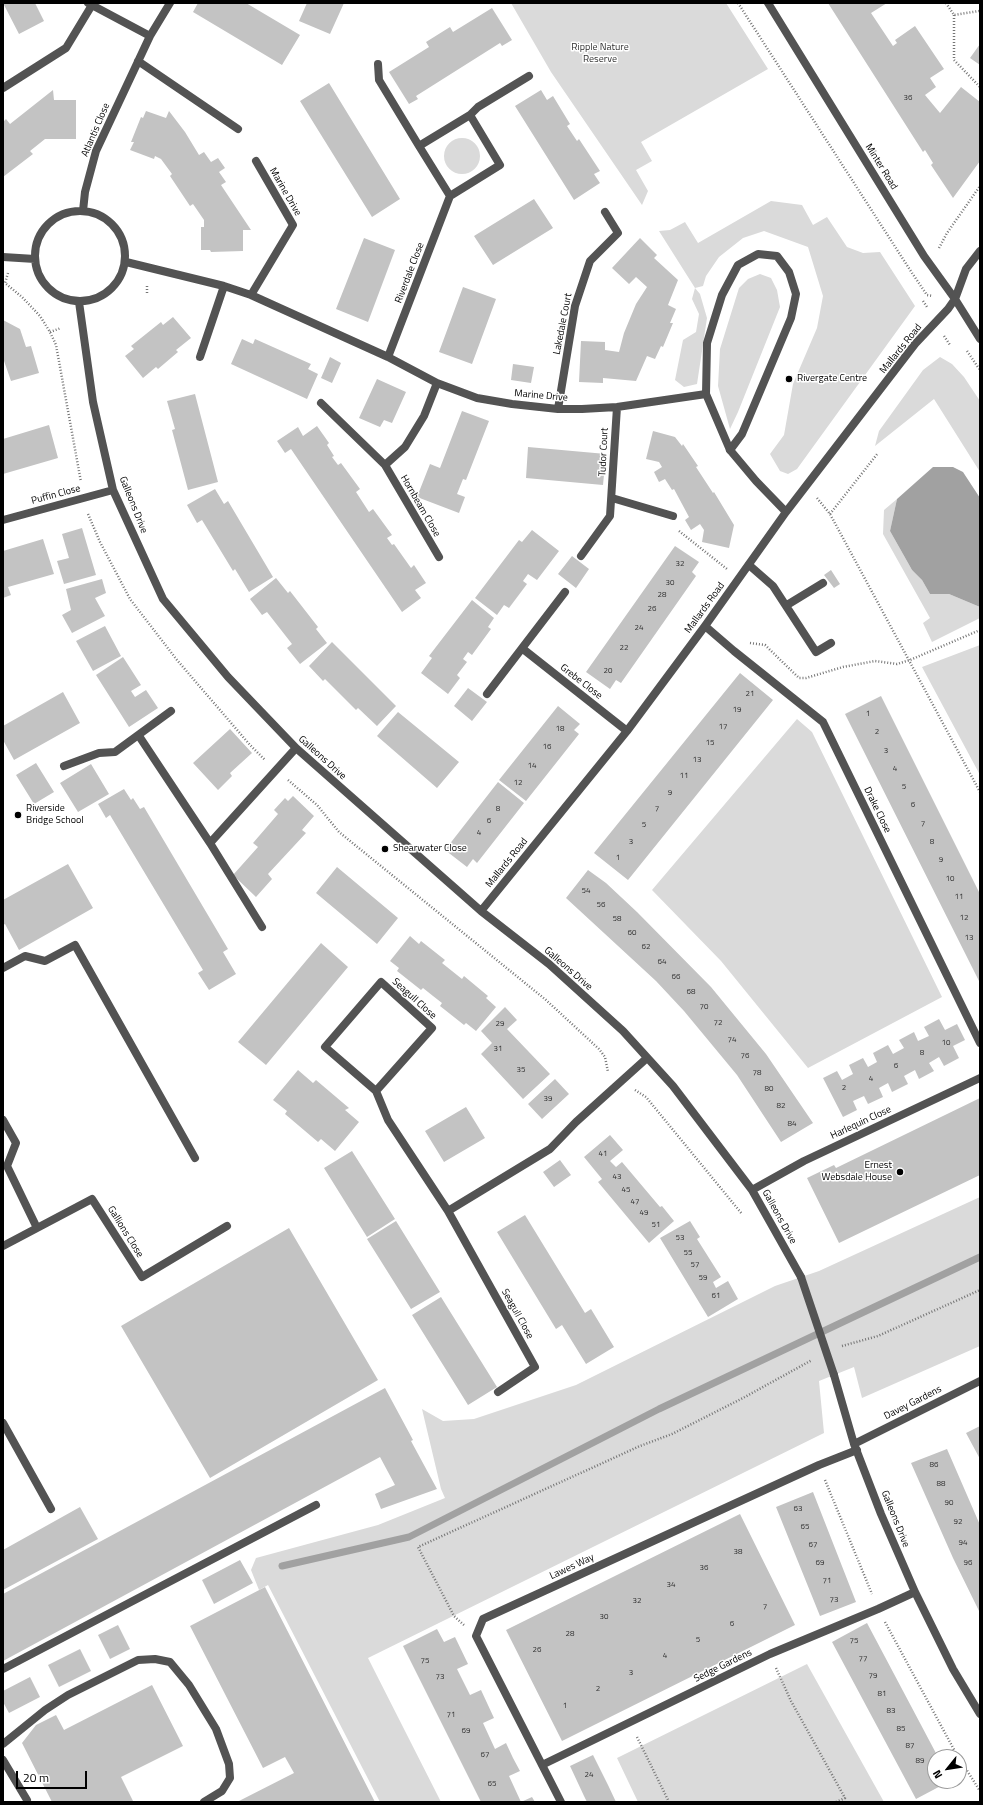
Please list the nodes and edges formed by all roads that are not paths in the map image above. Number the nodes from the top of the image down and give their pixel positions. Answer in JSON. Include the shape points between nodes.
{"nodes":[{"id":1,"x":170,"y":3,"type":"edge"},
{"id":2,"x":768,"y":3,"type":"edge"},
{"id":3,"x":90,"y":4,"type":"edge"},
{"id":4,"x":150,"y":36,"type":"junction"},
{"id":5,"x":138,"y":60,"type":"junction"},
{"id":6,"x":378,"y":64,"type":"dead end"},
{"id":7,"x":529,"y":76,"type":"dead end"},
{"id":8,"x":3,"y":88,"type":"edge"},
{"id":9,"x":470,"y":115,"type":"junction"},
{"id":10,"x":238,"y":129,"type":"dead end"},
{"id":11,"x":419,"y":146,"type":"junction"},
{"id":12,"x":256,"y":161,"type":"dead end"},
{"id":13,"x":450,"y":196,"type":"junction"},
{"id":14,"x":83,"y":211,"type":"junction"},
{"id":15,"x":606,"y":212,"type":"dead end"},
{"id":16,"x":980,"y":251,"type":"edge"},
{"id":17,"x":3,"y":257,"type":"edge"},
{"id":18,"x":35,"y":259,"type":"junction"},
{"id":19,"x":126,"y":262,"type":"junction"},
{"id":20,"x":224,"y":286,"type":"junction"},
{"id":21,"x":251,"y":295,"type":"junction"},
{"id":22,"x":955,"y":299,"type":"junction"},
{"id":23,"x":79,"y":302,"type":"junction"},
{"id":24,"x":980,"y":339,"type":"edge"},
{"id":25,"x":200,"y":357,"type":"dead end"},
{"id":26,"x":388,"y":357,"type":"junction"},
{"id":27,"x":437,"y":383,"type":"junction"},
{"id":28,"x":706,"y":394,"type":"junction"},
{"id":29,"x":321,"y":403,"type":"dead end"},
{"id":30,"x":617,"y":407,"type":"junction"},
{"id":31,"x":558,"y":409,"type":"junction"},
{"id":32,"x":730,"y":450,"type":"junction"},
{"id":33,"x":385,"y":465,"type":"junction"},
{"id":34,"x":113,"y":490,"type":"junction"},
{"id":35,"x":612,"y":498,"type":"junction"},
{"id":36,"x":786,"y":512,"type":"junction"},
{"id":37,"x":673,"y":516,"type":"road end"},
{"id":38,"x":3,"y":520,"type":"edge"},
{"id":39,"x":581,"y":556,"type":"dead end"},
{"id":40,"x":439,"y":557,"type":"dead end"},
{"id":41,"x":749,"y":565,"type":"junction"},
{"id":42,"x":823,"y":583,"type":"dead end"},
{"id":43,"x":565,"y":592,"type":"dead end"},
{"id":44,"x":787,"y":606,"type":"junction"},
{"id":45,"x":705,"y":626,"type":"junction"},
{"id":46,"x":831,"y":643,"type":"dead end"},
{"id":47,"x":523,"y":649,"type":"junction"},
{"id":48,"x":487,"y":694,"type":"dead end"},
{"id":49,"x":171,"y":711,"type":"dead end"},
{"id":50,"x":627,"y":731,"type":"junction"},
{"id":51,"x":139,"y":736,"type":"junction"},
{"id":52,"x":296,"y":748,"type":"junction"},
{"id":53,"x":64,"y":766,"type":"dead end"},
{"id":54,"x":210,"y":843,"type":"junction"},
{"id":55,"x":481,"y":911,"type":"junction"},
{"id":56,"x":262,"y":927,"type":"dead end"},
{"id":57,"x":3,"y":968,"type":"edge"},
{"id":58,"x":980,"y":1043,"type":"edge"},
{"id":59,"x":647,"y":1058,"type":"junction"},
{"id":60,"x":980,"y":1078,"type":"edge"},
{"id":61,"x":376,"y":1091,"type":"junction"},
{"id":62,"x":3,"y":1120,"type":"edge"},
{"id":63,"x":195,"y":1158,"type":"dead end"},
{"id":64,"x":752,"y":1190,"type":"junction"},
{"id":65,"x":448,"y":1211,"type":"junction"},
{"id":66,"x":227,"y":1226,"type":"dead end"},
{"id":67,"x":37,"y":1228,"type":"junction"},
{"id":68,"x":3,"y":1246,"type":"edge"},
{"id":69,"x":980,"y":1381,"type":"edge"},
{"id":70,"x":498,"y":1392,"type":"dead end"},
{"id":71,"x":3,"y":1423,"type":"edge"},
{"id":72,"x":856,"y":1447,"type":"junction"},
{"id":73,"x":316,"y":1505,"type":"dead end"},
{"id":74,"x":51,"y":1509,"type":"dead end"},
{"id":75,"x":915,"y":1592,"type":"junction"},
{"id":76,"x":3,"y":1669,"type":"edge"},
{"id":77,"x":980,"y":1714,"type":"edge"},
{"id":78,"x":3,"y":1744,"type":"edge"},
{"id":79,"x":3,"y":1760,"type":"edge"},
{"id":80,"x":542,"y":1765,"type":"junction"},
{"id":81,"x":27,"y":1800,"type":"dead end"},
{"id":82,"x":204,"y":1802,"type":"edge"},
{"id":83,"x":561,"y":1802,"type":"edge"}],
"edges":[{"from":1,"to":4,"type":"street","name":"Atlantis Close"},
{"from":2,"to":22,"type":"street","name":"Minter Road","via":[[933,269]]},
{"from":3,"to":4,"type":"street"},
{"from":3,"to":8,"type":"street","via":[[66,48]]},
{"from":4,"to":5,"type":"street","name":"Atlantis Close"},
{"from":5,"to":10,"type":"street"},
{"from":5,"to":14,"type":"street","name":"Atlantis Close","via":[[96,151],[85,192]]},
{"from":6,"to":11,"type":"street","via":[[379,80]]},
{"from":7,"to":9,"type":"street","via":[[478,107]]},
{"from":9,"to":11,"type":"street"},
{"from":9,"to":13,"type":"street","via":[[500,165]]},
{"from":11,"to":13,"type":"street"},
{"from":12,"to":21,"type":"street","name":"Marine Drive","via":[[293,225]]},
{"from":13,"to":26,"type":"street","name":"Riverdale Close"},
{"from":14,"to":18,"type":"street","via":[[68,213],[50,222],[38,239]]},
{"from":14,"to":19,"type":"street","via":[[104,217],[117,229],[124,245]]},
{"from":15,"to":31,"type":"street","name":"Lakedale Court","via":[[618,233],[590,261],[575,306]]},
{"from":16,"to":22,"type":"street","name":"Mallards Road","via":[[966,269]]},
{"from":17,"to":18,"type":"street"},
{"from":18,"to":23,"type":"street","via":[[39,275],[49,289],[63,298]]},
{"from":19,"to":20,"type":"street","name":"Marine Drive"},
{"from":19,"to":23,"type":"street","via":[[117,282],[101,297]]},
{"from":20,"to":21,"type":"street","name":"Marine Drive"},
{"from":20,"to":25,"type":"street"},
{"from":21,"to":26,"type":"street","name":"Marine Drive"},
{"from":22,"to":24,"type":"street","name":"Minter Road"},
{"from":22,"to":36,"type":"street","name":"Mallards Road","via":[[915,344]]},
{"from":23,"to":34,"type":"street","name":"Galleons Drive","via":[[93,402]]},
{"from":26,"to":27,"type":"street","name":"Marine Drive"},
{"from":27,"to":31,"type":"street","name":"Marine Drive","via":[[476,398]]},
{"from":27,"to":33,"type":"street","via":[[424,416],[405,447]]},
{"from":28,"to":30,"type":"street","name":"Marine Drive"},
{"from":28,"to":32,"type":"street"},
{"from":28,"to":32,"type":"street","via":[[707,343],[722,295],[738,265],[758,254],[777,256],[789,272],[796,294],[791,318],[742,434]]},
{"from":29,"to":33,"type":"street","name":"Hornbeam Close"},
{"from":30,"to":31,"type":"street","name":"Marine Drive"},
{"from":30,"to":35,"type":"street","name":"Tudor Court"},
{"from":32,"to":36,"type":"street"},
{"from":33,"to":40,"type":"street","name":"Hornbeam Close"},
{"from":34,"to":38,"type":"street","name":"Puffin Close"},
{"from":34,"to":52,"type":"street","name":"Galleons Drive","via":[[163,599],[228,677]]},
{"from":35,"to":37,"type":"street"},
{"from":35,"to":39,"type":"street","name":"Tudor Court","via":[[610,516]]},
{"from":36,"to":41,"type":"street","name":"Mallards Road"},
{"from":41,"to":44,"type":"street","via":[[773,586]]},
{"from":41,"to":45,"type":"street","name":"Mallards Road"},
{"from":42,"to":44,"type":"street"},
{"from":43,"to":47,"type":"street"},
{"from":44,"to":46,"type":"street","via":[[816,652]]},
{"from":45,"to":50,"type":"street","name":"Mallards Road"},
{"from":45,"to":58,"type":"street","name":"Drake Close","via":[[823,722]]},
{"from":47,"to":48,"type":"street"},
{"from":47,"to":50,"type":"street","name":"Grebe Close"},
{"from":49,"to":51,"type":"street"},
{"from":50,"to":55,"type":"street","name":"Mallards Road"},
{"from":51,"to":53,"type":"street","via":[[115,752],[99,752]]},
{"from":51,"to":54,"type":"street"},
{"from":52,"to":54,"type":"street"},
{"from":52,"to":55,"type":"street","name":"Galleons Drive"},
{"from":54,"to":56,"type":"street"},
{"from":55,"to":59,"type":"street","name":"Galleons Drive","via":[[549,964],[623,1031]]},
{"from":57,"to":63,"type":"street","via":[[25,956],[45,961],[76,945]]},
{"from":59,"to":64,"type":"street","name":"Galleons Drive","via":[[673,1086]]},
{"from":59,"to":65,"type":"street","via":[[550,1149]]},
{"from":60,"to":64,"type":"street","name":"Harlequin Close","via":[[804,1161]]},
{"from":61,"to":61,"type":"street","name":"Seagull Close","via":[[326,1047],[381,982],[432,1028]]},
{"from":61,"to":65,"type":"street","name":"Seagull Close","via":[[388,1120]]},
{"from":62,"to":67,"type":"street","via":[[16,1143],[7,1166]]},
{"from":64,"to":72,"type":"street","name":"Galleons Drive","bridge":true,"via":[[800,1277]]},
{"from":65,"to":70,"type":"street","name":"Seagull Close","via":[[535,1367]]},
{"from":66,"to":67,"type":"street","name":"Gallions Close","via":[[142,1277],[92,1199]]},
{"from":67,"to":68,"type":"street","name":"Gallions Close"},
{"from":69,"to":72,"type":"street","name":"Davey Gardens"},
{"from":71,"to":74,"type":"street"},
{"from":72,"to":75,"type":"street","name":"Galleons Drive","via":[[881,1514]]},
{"from":72,"to":80,"type":"street","name":"Lawes Way","via":[[483,1620],[476,1636]]},
{"from":73,"to":76,"type":"street"},
{"from":75,"to":77,"type":"street","name":"Galleons Drive","via":[[953,1669]]},
{"from":75,"to":80,"type":"street","name":"Sedge Gardens","via":[[770,1654]]},
{"from":78,"to":82,"type":"street","via":[[68,1695],[138,1660],[155,1659],[170,1662],[189,1685],[216,1729],[228,1764],[230,1778],[222,1790]]},
{"from":79,"to":81,"type":"street"},
{"from":80,"to":83,"type":"street","name":"Lawes Way"}]}
